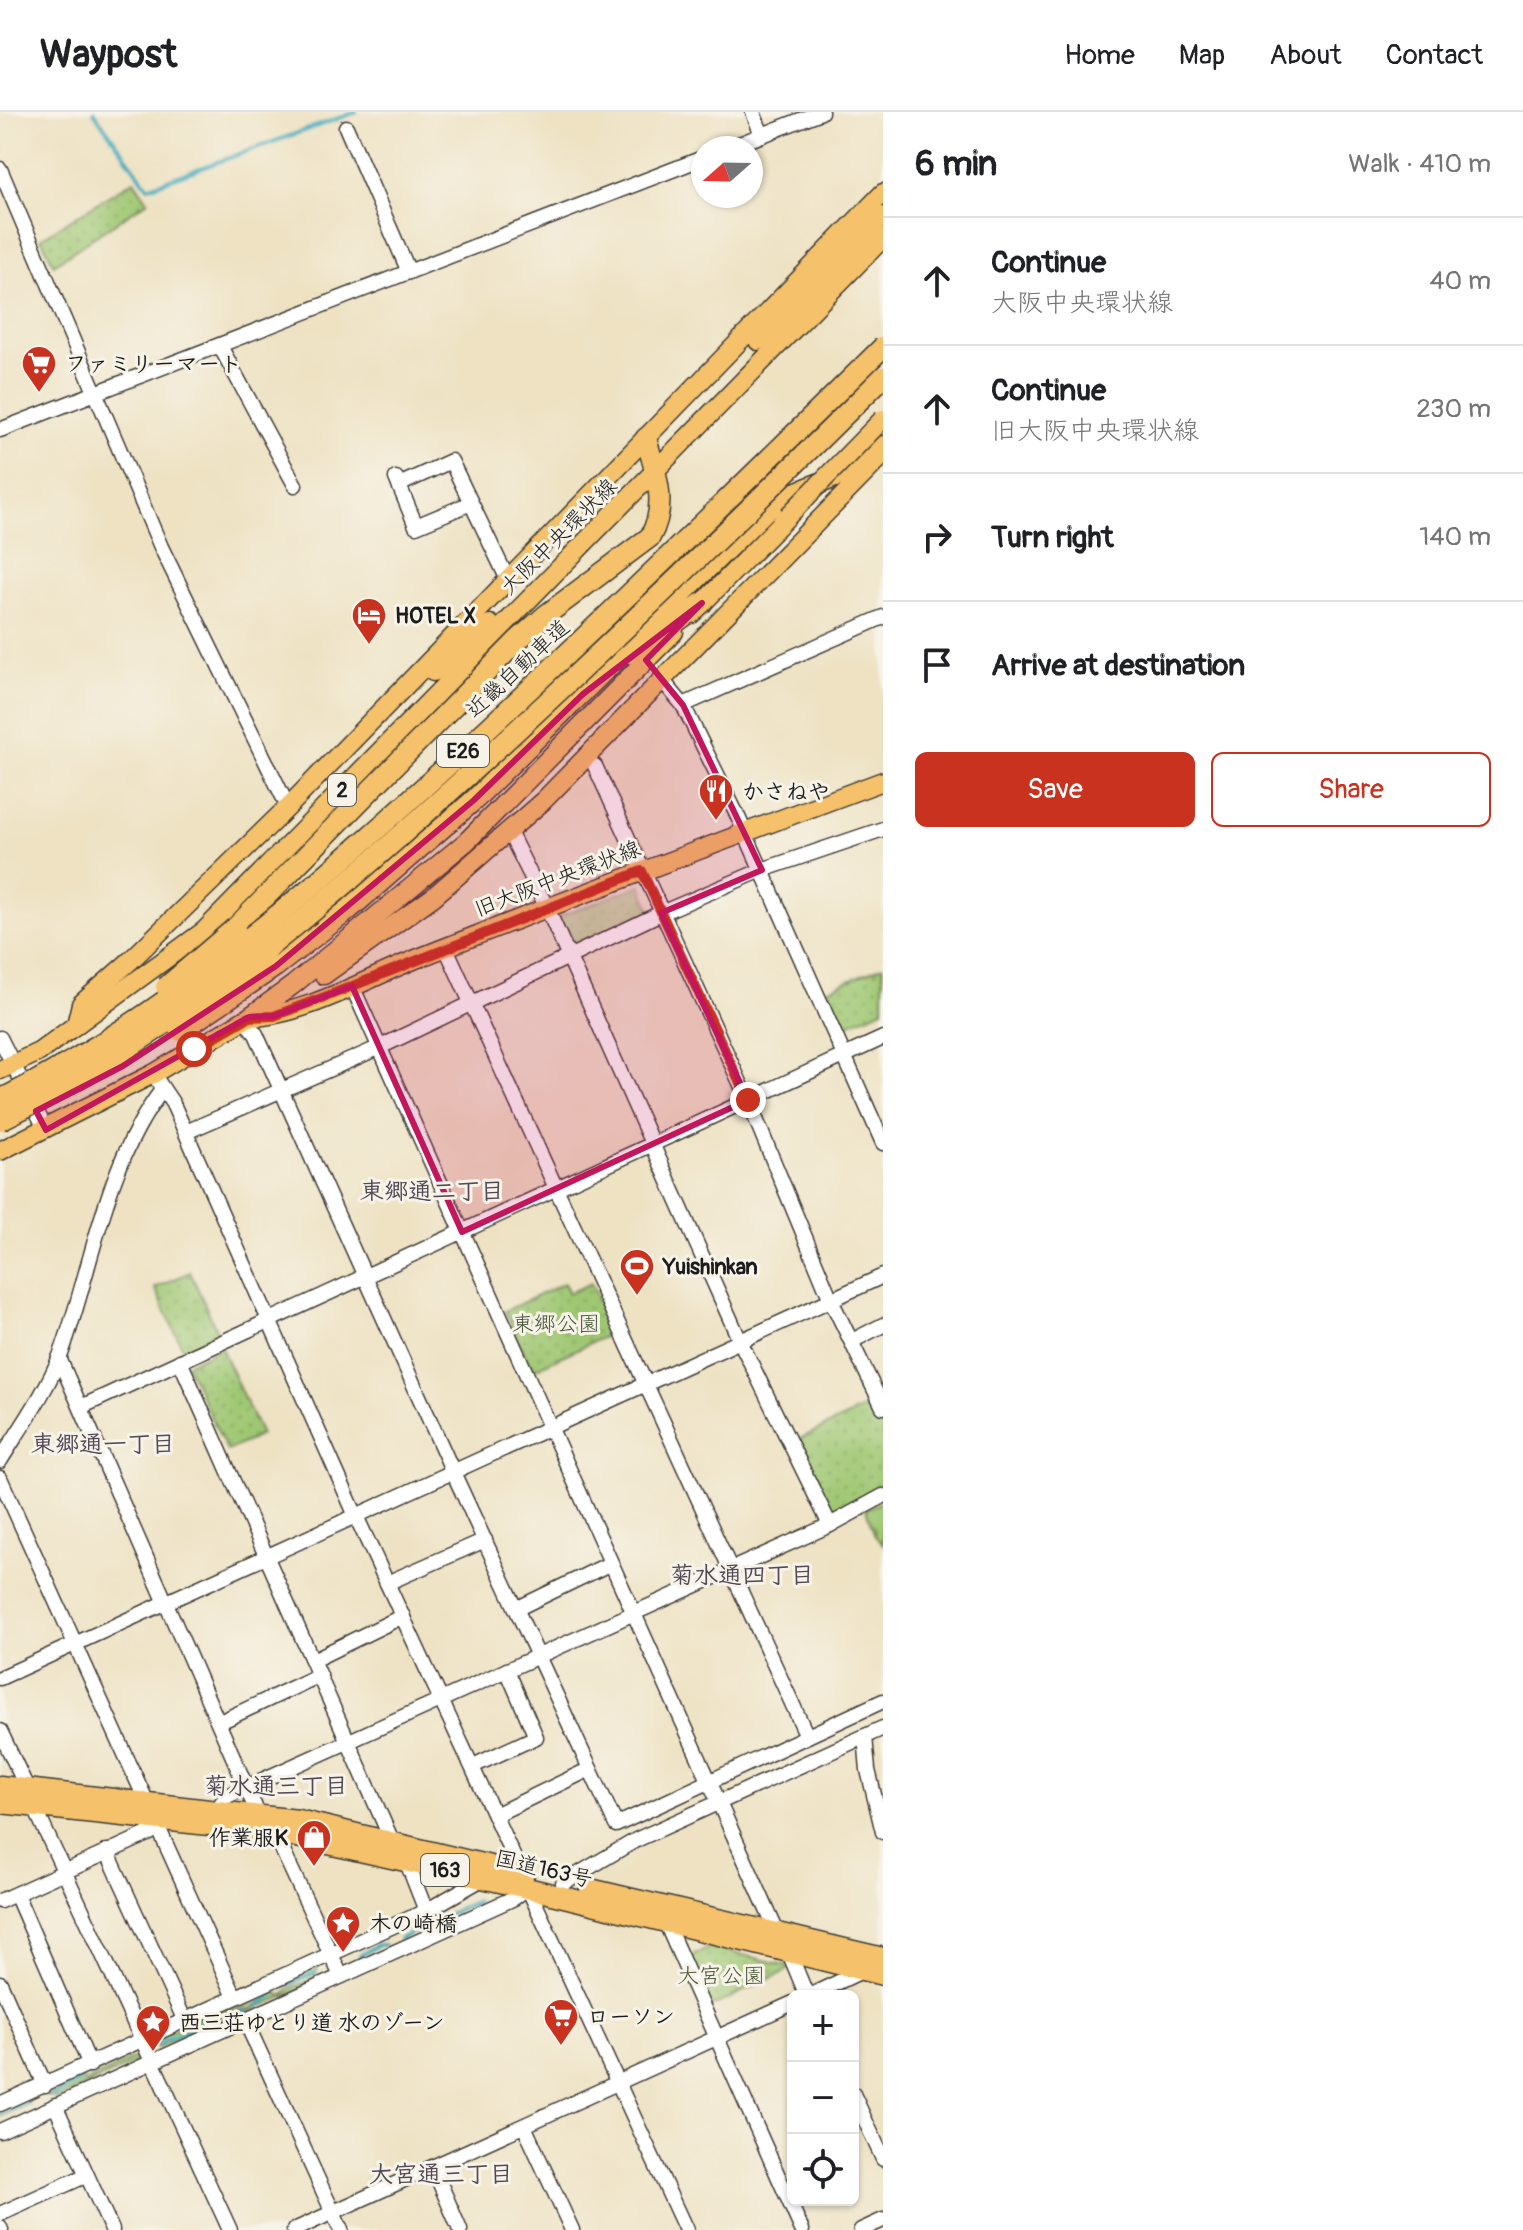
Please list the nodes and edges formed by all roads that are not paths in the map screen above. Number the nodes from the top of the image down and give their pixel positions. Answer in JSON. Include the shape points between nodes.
{"nodes":[{"id":1,"x":753,"y":112,"type":"edge"},
{"id":2,"x":821,"y":112,"type":"edge"},
{"id":3,"x":346,"y":127,"type":"dead end"},
{"id":4,"x":762,"y":135,"type":"joint"},
{"id":5,"x":691,"y":163,"type":"edge"},
{"id":6,"x":0,"y":169,"type":"edge"},
{"id":7,"x":883,"y":193,"type":"edge"},
{"id":8,"x":883,"y":216,"type":"edge"},
{"id":9,"x":883,"y":238,"type":"edge"},
{"id":10,"x":409,"y":272,"type":"junction"},
{"id":11,"x":220,"y":346,"type":"junction"},
{"id":12,"x":883,"y":347,"type":"edge"},
{"id":13,"x":883,"y":377,"type":"edge"},
{"id":14,"x":699,"y":386,"type":"junction"},
{"id":15,"x":96,"y":393,"type":"junction"},
{"id":16,"x":883,"y":419,"type":"edge"},
{"id":17,"x":1,"y":427,"type":"edge"},
{"id":18,"x":646,"y":438,"type":"junction"},
{"id":19,"x":883,"y":446,"type":"edge"},
{"id":20,"x":883,"y":455,"type":"edge"},
{"id":21,"x":656,"y":473,"type":"junction"},
{"id":22,"x":295,"y":485,"type":"dead end"},
{"id":23,"x":471,"y":503,"type":"junction"},
{"id":24,"x":554,"y":573,"type":"junction"},
{"id":25,"x":508,"y":580,"type":"junction"},
{"id":26,"x":702,"y":603,"type":"junction"},
{"id":27,"x":883,"y":617,"type":"edge"},
{"id":28,"x":663,"y":681,"type":"junction"},
{"id":29,"x":583,"y":694,"type":"junction"},
{"id":30,"x":683,"y":705,"type":"junction"},
{"id":31,"x":349,"y":743,"type":"junction"},
{"id":32,"x":595,"y":766,"type":"dead end"},
{"id":33,"x":883,"y":781,"type":"edge"},
{"id":34,"x":288,"y":807,"type":"junction"},
{"id":35,"x":883,"y":829,"type":"edge"},
{"id":36,"x":509,"y":832,"type":"junction"},
{"id":37,"x":745,"y":832,"type":"junction"},
{"id":38,"x":762,"y":870,"type":"junction"},
{"id":39,"x":642,"y":871,"type":"junction"},
{"id":40,"x":547,"y":908,"type":"junction"},
{"id":41,"x":661,"y":913,"type":"junction"},
{"id":42,"x":389,"y":931,"type":"junction"},
{"id":43,"x":446,"y":948,"type":"junction"},
{"id":44,"x":570,"y":958,"type":"junction"},
{"id":45,"x":402,"y":965,"type":"junction"},
{"id":46,"x":352,"y":986,"type":"junction"},
{"id":47,"x":271,"y":1001,"type":"junction"},
{"id":48,"x":473,"y":1001,"type":"junction"},
{"id":49,"x":247,"y":1019,"type":"junction"},
{"id":50,"x":76,"y":1025,"type":"junction"},
{"id":51,"x":0,"y":1038,"type":"edge"},
{"id":52,"x":883,"y":1038,"type":"edge"},
{"id":53,"x":378,"y":1048,"type":"junction"},
{"id":54,"x":844,"y":1056,"type":"junction"},
{"id":55,"x":6,"y":1067,"type":"edge"},
{"id":56,"x":157,"y":1082,"type":"junction"},
{"id":57,"x":282,"y":1091,"type":"junction"},
{"id":58,"x":0,"y":1099,"type":"edge"},
{"id":59,"x":748,"y":1100,"type":"junction"},
{"id":60,"x":0,"y":1120,"type":"edge"},
{"id":61,"x":0,"y":1128,"type":"edge"},
{"id":62,"x":46,"y":1130,"type":"junction"},
{"id":63,"x":186,"y":1132,"type":"junction"},
{"id":64,"x":883,"y":1143,"type":"edge"},
{"id":65,"x":653,"y":1144,"type":"junction"},
{"id":66,"x":0,"y":1151,"type":"edge"},
{"id":67,"x":556,"y":1188,"type":"junction"},
{"id":68,"x":462,"y":1232,"type":"junction"},
{"id":69,"x":365,"y":1276,"type":"junction"},
{"id":70,"x":883,"y":1278,"type":"edge"},
{"id":71,"x":831,"y":1300,"type":"junction"},
{"id":72,"x":271,"y":1321,"type":"junction"},
{"id":73,"x":883,"y":1325,"type":"edge"},
{"id":74,"x":740,"y":1341,"type":"junction"},
{"id":75,"x":852,"y":1341,"type":"junction"},
{"id":76,"x":59,"y":1358,"type":"junction"},
{"id":77,"x":180,"y":1361,"type":"junction"},
{"id":78,"x":877,"y":1377,"type":"edge"},
{"id":79,"x":647,"y":1384,"type":"junction"},
{"id":80,"x":81,"y":1407,"type":"junction"},
{"id":81,"x":883,"y":1407,"type":"edge"},
{"id":82,"x":550,"y":1428,"type":"junction"},
{"id":83,"x":5,"y":1440,"type":"edge"},
{"id":84,"x":0,"y":1461,"type":"edge"},
{"id":85,"x":453,"y":1472,"type":"junction"},
{"id":86,"x":0,"y":1478,"type":"edge"},
{"id":87,"x":883,"y":1496,"type":"edge"},
{"id":88,"x":356,"y":1516,"type":"junction"},
{"id":89,"x":830,"y":1525,"type":"junction"},
{"id":90,"x":485,"y":1540,"type":"junction"},
{"id":91,"x":267,"y":1557,"type":"junction"},
{"id":92,"x":611,"y":1563,"type":"junction"},
{"id":93,"x":730,"y":1569,"type":"junction"},
{"id":94,"x":387,"y":1583,"type":"junction"},
{"id":95,"x":167,"y":1602,"type":"junction"},
{"id":96,"x":518,"y":1608,"type":"junction"},
{"id":97,"x":634,"y":1613,"type":"junction"},
{"id":98,"x":403,"y":1616,"type":"junction"},
{"id":99,"x":74,"y":1645,"type":"junction"},
{"id":100,"x":540,"y":1655,"type":"junction"},
{"id":101,"x":313,"y":1660,"type":"junction"},
{"id":102,"x":507,"y":1670,"type":"junction"},
{"id":103,"x":320,"y":1675,"type":"junction"},
{"id":104,"x":0,"y":1678,"type":"edge"},
{"id":105,"x":442,"y":1699,"type":"junction"},
{"id":106,"x":883,"y":1701,"type":"edge"},
{"id":107,"x":220,"y":1722,"type":"junction"},
{"id":108,"x":883,"y":1728,"type":"edge"},
{"id":109,"x":0,"y":1731,"type":"edge"},
{"id":110,"x":807,"y":1736,"type":"junction"},
{"id":111,"x":865,"y":1736,"type":"junction"},
{"id":112,"x":350,"y":1741,"type":"junction"},
{"id":113,"x":473,"y":1766,"type":"junction"},
{"id":114,"x":590,"y":1769,"type":"junction"},
{"id":115,"x":710,"y":1783,"type":"junction"},
{"id":116,"x":0,"y":1786,"type":"edge"},
{"id":117,"x":248,"y":1787,"type":"junction"},
{"id":118,"x":30,"y":1797,"type":"junction"},
{"id":119,"x":718,"y":1801,"type":"junction"},
{"id":120,"x":0,"y":1803,"type":"edge"},
{"id":121,"x":151,"y":1809,"type":"junction"},
{"id":122,"x":217,"y":1809,"type":"junction"},
{"id":123,"x":258,"y":1814,"type":"junction"},
{"id":124,"x":495,"y":1815,"type":"junction"},
{"id":125,"x":274,"y":1832,"type":"junction"},
{"id":126,"x":883,"y":1832,"type":"edge"},
{"id":127,"x":392,"y":1841,"type":"junction"},
{"id":128,"x":107,"y":1851,"type":"junction"},
{"id":129,"x":406,"y":1860,"type":"junction"},
{"id":130,"x":64,"y":1872,"type":"junction"},
{"id":131,"x":482,"y":1879,"type":"junction"},
{"id":132,"x":524,"y":1881,"type":"junction"},
{"id":133,"x":563,"y":1883,"type":"junction"},
{"id":134,"x":16,"y":1894,"type":"junction"},
{"id":135,"x":0,"y":1901,"type":"edge"},
{"id":136,"x":426,"y":1911,"type":"junction"},
{"id":137,"x":665,"y":1921,"type":"junction"},
{"id":138,"x":777,"y":1932,"type":"junction"},
{"id":139,"x":788,"y":1950,"type":"junction"},
{"id":140,"x":332,"y":1955,"type":"junction"},
{"id":141,"x":883,"y":1959,"type":"edge"},
{"id":142,"x":873,"y":1972,"type":"edge"},
{"id":143,"x":341,"y":1976,"type":"junction"},
{"id":144,"x":0,"y":1983,"type":"edge"},
{"id":145,"x":805,"y":1990,"type":"edge"},
{"id":146,"x":824,"y":1990,"type":"edge"},
{"id":147,"x":235,"y":1997,"type":"junction"},
{"id":148,"x":787,"y":2006,"type":"edge"},
{"id":149,"x":245,"y":2020,"type":"junction"},
{"id":150,"x":185,"y":2021,"type":"junction"},
{"id":151,"x":715,"y":2039,"type":"junction"},
{"id":152,"x":142,"y":2042,"type":"junction"},
{"id":153,"x":150,"y":2062,"type":"junction"},
{"id":154,"x":90,"y":2065,"type":"junction"},
{"id":155,"x":619,"y":2083,"type":"junction"},
{"id":156,"x":45,"y":2085,"type":"junction"},
{"id":157,"x":0,"y":2104,"type":"edge"},
{"id":158,"x":55,"y":2105,"type":"junction"},
{"id":159,"x":859,"y":2107,"type":"edge"},
{"id":160,"x":524,"y":2126,"type":"junction"},
{"id":161,"x":0,"y":2131,"type":"edge"},
{"id":162,"x":883,"y":2159,"type":"edge"},
{"id":163,"x":433,"y":2167,"type":"junction"},
{"id":164,"x":85,"y":2176,"type":"junction"},
{"id":165,"x":333,"y":2212,"type":"junction"},
{"id":166,"x":0,"y":2214,"type":"edge"},
{"id":167,"x":883,"y":2220,"type":"edge"},
{"id":168,"x":107,"y":2229,"type":"edge"},
{"id":169,"x":230,"y":2230,"type":"edge"},
{"id":170,"x":294,"y":2230,"type":"edge"},
{"id":171,"x":341,"y":2230,"type":"edge"},
{"id":172,"x":460,"y":2230,"type":"edge"},
{"id":173,"x":572,"y":2230,"type":"edge"},
{"id":174,"x":686,"y":2230,"type":"edge"},
{"id":175,"x":802,"y":2230,"type":"edge"},
{"id":176,"x":861,"y":2230,"type":"edge"}],
"edges":[{"from":1,"to":4,"type":"street"},
{"from":2,"to":4,"type":"street"},
{"from":3,"to":10,"type":"street"},
{"from":5,"to":10,"type":"street"},
{"from":6,"to":15,"type":"street"},
{"from":7,"to":14,"type":"main road","number":"2"},
{"from":8,"to":14,"type":"main road","via":[[761,339]]},
{"from":9,"to":21,"type":"main road","name":"大阪中央環状線","number":"2"},
{"from":10,"to":11,"type":"street"},
{"from":11,"to":15,"type":"street"},
{"from":11,"to":22,"type":"street"},
{"from":12,"to":58,"type":"highway","name":"近畿自動車道","number":"E26","bridge":true,"via":[[537,682],[288,909],[160,1006]]},
{"from":13,"to":60,"type":"highway","name":"近畿自動車道","number":"E26","bridge":true,"via":[[518,729],[299,925],[175,1019]]},
{"from":14,"to":18,"type":"main road","number":"2"},
{"from":15,"to":17,"type":"street"},
{"from":15,"to":34,"type":"street","via":[[161,547]]},
{"from":16,"to":26,"type":"main road","bridge":true},
{"from":18,"to":21,"type":"highway"},
{"from":18,"to":25,"type":"main road","number":"2"},
{"from":19,"to":29,"type":"highway","via":[[840,475],[778,502],[730,542]]},
{"from":20,"to":28,"type":"main road"},
{"from":21,"to":24,"type":"main road","name":"大阪中央環状線","number":"2"},
{"from":21,"to":58,"type":"highway","bridge":true,"via":[[661,506],[650,537],[518,640],[235,928],[97,1039]]},
{"from":23,"to":23,"type":"street","via":[[451,461],[398,481],[416,526]]},
{"from":23,"to":25,"type":"street"},
{"from":24,"to":31,"type":"main road"},
{"from":24,"to":50,"type":"main road","name":"大阪中央環状線","number":"2","via":[[204,931]]},
{"from":25,"to":31,"type":"main road","number":"2"},
{"from":26,"to":29,"type":"highway"},
{"from":26,"to":47,"type":"main road","via":[[467,841]]},
{"from":27,"to":30,"type":"street"},
{"from":28,"to":30,"type":"street"},
{"from":28,"to":36,"type":"main road"},
{"from":29,"to":61,"type":"highway","bridge":true,"via":[[474,800],[276,966],[123,1066]]},
{"from":30,"to":37,"type":"street"},
{"from":31,"to":34,"type":"main road","number":"2"},
{"from":32,"to":39,"type":"street"},
{"from":33,"to":37,"type":"main road","name":"旧大阪中央環状線"},
{"from":34,"to":50,"type":"main road","number":"2","via":[[81,1004]]},
{"from":35,"to":38,"type":"street"},
{"from":36,"to":40,"type":"street"},
{"from":36,"to":42,"type":"main road"},
{"from":37,"to":38,"type":"street"},
{"from":37,"to":39,"type":"main road","name":"旧大阪中央環状線"},
{"from":38,"to":41,"type":"street"},
{"from":38,"to":54,"type":"street"},
{"from":39,"to":40,"type":"main road","name":"旧大阪中央環状線"},
{"from":39,"to":41,"type":"street"},
{"from":40,"to":43,"type":"main road","name":"旧大阪中央環状線"},
{"from":40,"to":44,"type":"street"},
{"from":41,"to":44,"type":"street"},
{"from":41,"to":59,"type":"street"},
{"from":42,"to":45,"type":"main road"},
{"from":42,"to":47,"type":"main road","via":[[295,995]]},
{"from":43,"to":45,"type":"main road","name":"旧大阪中央環状線"},
{"from":43,"to":48,"type":"street"},
{"from":44,"to":48,"type":"street"},
{"from":44,"to":65,"type":"street"},
{"from":45,"to":46,"type":"main road","name":"旧大阪中央環状線"},
{"from":46,"to":49,"type":"main road","name":"旧大阪中央環状線","via":[[274,1016]]},
{"from":46,"to":53,"type":"street"},
{"from":47,"to":49,"type":"main road"},
{"from":48,"to":53,"type":"street"},
{"from":48,"to":67,"type":"street"},
{"from":49,"to":56,"type":"main road"},
{"from":49,"to":57,"type":"street"},
{"from":50,"to":55,"type":"main road","name":"大阪中央環状線","number":"2","via":[[39,1052]]},
{"from":51,"to":55,"type":"street"},
{"from":52,"to":54,"type":"street"},
{"from":53,"to":57,"type":"street"},
{"from":53,"to":68,"type":"street"},
{"from":54,"to":59,"type":"street"},
{"from":54,"to":64,"type":"street"},
{"from":55,"to":62,"type":"street"},
{"from":56,"to":62,"type":"main road"},
{"from":56,"to":63,"type":"street"},
{"from":56,"to":76,"type":"street","via":[[105,1207]]},
{"from":57,"to":63,"type":"street"},
{"from":57,"to":69,"type":"street"},
{"from":59,"to":65,"type":"street"},
{"from":59,"to":71,"type":"street"},
{"from":62,"to":66,"type":"main road"},
{"from":63,"to":72,"type":"street"},
{"from":65,"to":67,"type":"street"},
{"from":65,"to":74,"type":"street"},
{"from":67,"to":68,"type":"street"},
{"from":67,"to":79,"type":"street"},
{"from":68,"to":69,"type":"street"},
{"from":68,"to":82,"type":"street"},
{"from":69,"to":72,"type":"street"},
{"from":69,"to":85,"type":"street"},
{"from":70,"to":71,"type":"street"},
{"from":71,"to":74,"type":"street"},
{"from":71,"to":75,"type":"street"},
{"from":72,"to":77,"type":"street"},
{"from":72,"to":88,"type":"street"},
{"from":73,"to":75,"type":"street"},
{"from":74,"to":79,"type":"street"},
{"from":74,"to":89,"type":"street"},
{"from":75,"to":78,"type":"street"},
{"from":76,"to":80,"type":"street"},
{"from":76,"to":83,"type":"street"},
{"from":77,"to":80,"type":"street"},
{"from":77,"to":91,"type":"street"},
{"from":78,"to":81,"type":"street"},
{"from":79,"to":82,"type":"street"},
{"from":79,"to":93,"type":"street"},
{"from":80,"to":95,"type":"street"},
{"from":82,"to":85,"type":"street"},
{"from":82,"to":92,"type":"street"},
{"from":83,"to":84,"type":"street"},
{"from":85,"to":88,"type":"street"},
{"from":85,"to":90,"type":"street"},
{"from":86,"to":99,"type":"street"},
{"from":87,"to":89,"type":"street"},
{"from":88,"to":91,"type":"street"},
{"from":88,"to":94,"type":"street"},
{"from":89,"to":93,"type":"street"},
{"from":90,"to":94,"type":"street"},
{"from":90,"to":96,"type":"street"},
{"from":91,"to":95,"type":"street"},
{"from":91,"to":101,"type":"street"},
{"from":92,"to":96,"type":"street"},
{"from":92,"to":97,"type":"street"},
{"from":93,"to":97,"type":"street"},
{"from":93,"to":110,"type":"street"},
{"from":94,"to":98,"type":"street"},
{"from":95,"to":99,"type":"street"},
{"from":95,"to":107,"type":"street"},
{"from":96,"to":100,"type":"street"},
{"from":97,"to":100,"type":"street"},
{"from":97,"to":115,"type":"street"},
{"from":98,"to":101,"type":"street"},
{"from":98,"to":105,"type":"street"},
{"from":99,"to":104,"type":"street"},
{"from":99,"to":121,"type":"street"},
{"from":100,"to":102,"type":"street"},
{"from":100,"to":114,"type":"street"},
{"from":101,"to":103,"type":"street"},
{"from":102,"to":105,"type":"street"},
{"from":102,"to":113,"type":"street","via":[[536,1737]]},
{"from":103,"to":107,"type":"street"},
{"from":103,"to":112,"type":"street"},
{"from":105,"to":112,"type":"street"},
{"from":105,"to":113,"type":"street"},
{"from":106,"to":110,"type":"street"},
{"from":107,"to":117,"type":"street"},
{"from":108,"to":111,"type":"street"},
{"from":109,"to":118,"type":"street"},
{"from":110,"to":115,"type":"street"},
{"from":111,"to":119,"type":"street"},
{"from":111,"to":126,"type":"street"},
{"from":112,"to":117,"type":"street"},
{"from":112,"to":127,"type":"street"},
{"from":113,"to":124,"type":"street"},
{"from":114,"to":115,"type":"street","via":[[616,1825]]},
{"from":114,"to":124,"type":"street"},
{"from":115,"to":119,"type":"street"},
{"from":116,"to":118,"type":"highway","name":"国道163号","number":"163"},
{"from":117,"to":122,"type":"street","via":[[227,1796]]},
{"from":117,"to":123,"type":"street"},
{"from":118,"to":120,"type":"highway","name":"国道163号","number":"163"},
{"from":118,"to":121,"type":"highway","name":"国道163号","number":"163"},
{"from":118,"to":130,"type":"street"},
{"from":119,"to":133,"type":"street"},
{"from":119,"to":138,"type":"street"},
{"from":121,"to":122,"type":"highway","name":"国道163号","number":"163"},
{"from":121,"to":125,"type":"highway","name":"国道163号","number":"163"},
{"from":121,"to":128,"type":"street","via":[[150,1833]]},
{"from":121,"to":147,"type":"street"},
{"from":122,"to":123,"type":"highway","name":"国道163号","number":"163"},
{"from":123,"to":127,"type":"highway","name":"国道163号","number":"163"},
{"from":124,"to":132,"type":"street"},
{"from":125,"to":129,"type":"highway","name":"国道163号","number":"163"},
{"from":125,"to":140,"type":"street"},
{"from":127,"to":132,"type":"highway","name":"国道163号","number":"163"},
{"from":128,"to":130,"type":"street"},
{"from":128,"to":150,"type":"street"},
{"from":129,"to":131,"type":"highway","name":"国道163号","number":"163"},
{"from":129,"to":136,"type":"street"},
{"from":130,"to":134,"type":"street"},
{"from":130,"to":152,"type":"street"},
{"from":131,"to":132,"type":"highway","name":"国道163号","number":"163"},
{"from":131,"to":136,"type":"street"},
{"from":132,"to":133,"type":"highway","name":"国道163号","number":"163"},
{"from":132,"to":137,"type":"highway","name":"国道163号","number":"163"},
{"from":132,"to":143,"type":"street","via":[[514,1898]]},
{"from":132,"to":155,"type":"street"},
{"from":133,"to":138,"type":"highway","name":"国道163号","number":"163"},
{"from":134,"to":135,"type":"street"},
{"from":134,"to":154,"type":"street"},
{"from":136,"to":140,"type":"street"},
{"from":137,"to":139,"type":"highway","name":"国道163号","number":"163"},
{"from":137,"to":151,"type":"street"},
{"from":138,"to":141,"type":"highway","name":"国道163号","number":"163"},
{"from":139,"to":142,"type":"highway","name":"国道163号","number":"163"},
{"from":139,"to":145,"type":"street"},
{"from":140,"to":143,"type":"street"},
{"from":140,"to":147,"type":"street"},
{"from":141,"to":142,"type":"street"},
{"from":142,"to":146,"type":"street"},
{"from":143,"to":149,"type":"street"},
{"from":144,"to":156,"type":"street"},
{"from":147,"to":150,"type":"street"},
{"from":148,"to":151,"type":"street"},
{"from":149,"to":153,"type":"street"},
{"from":149,"to":165,"type":"street"},
{"from":150,"to":152,"type":"street"},
{"from":151,"to":155,"type":"street"},
{"from":151,"to":175,"type":"street"},
{"from":152,"to":153,"type":"street"},
{"from":152,"to":154,"type":"street"},
{"from":153,"to":158,"type":"street"},
{"from":153,"to":169,"type":"street"},
{"from":154,"to":156,"type":"street"},
{"from":155,"to":160,"type":"street"},
{"from":155,"to":174,"type":"street"},
{"from":156,"to":157,"type":"street"},
{"from":158,"to":161,"type":"street"},
{"from":158,"to":164,"type":"street"},
{"from":159,"to":162,"type":"street"},
{"from":160,"to":163,"type":"street"},
{"from":160,"to":173,"type":"street"},
{"from":163,"to":165,"type":"street"},
{"from":163,"to":172,"type":"street"},
{"from":164,"to":166,"type":"street"},
{"from":164,"to":168,"type":"street"},
{"from":165,"to":170,"type":"street"},
{"from":165,"to":171,"type":"street"},
{"from":167,"to":176,"type":"street"}]}
